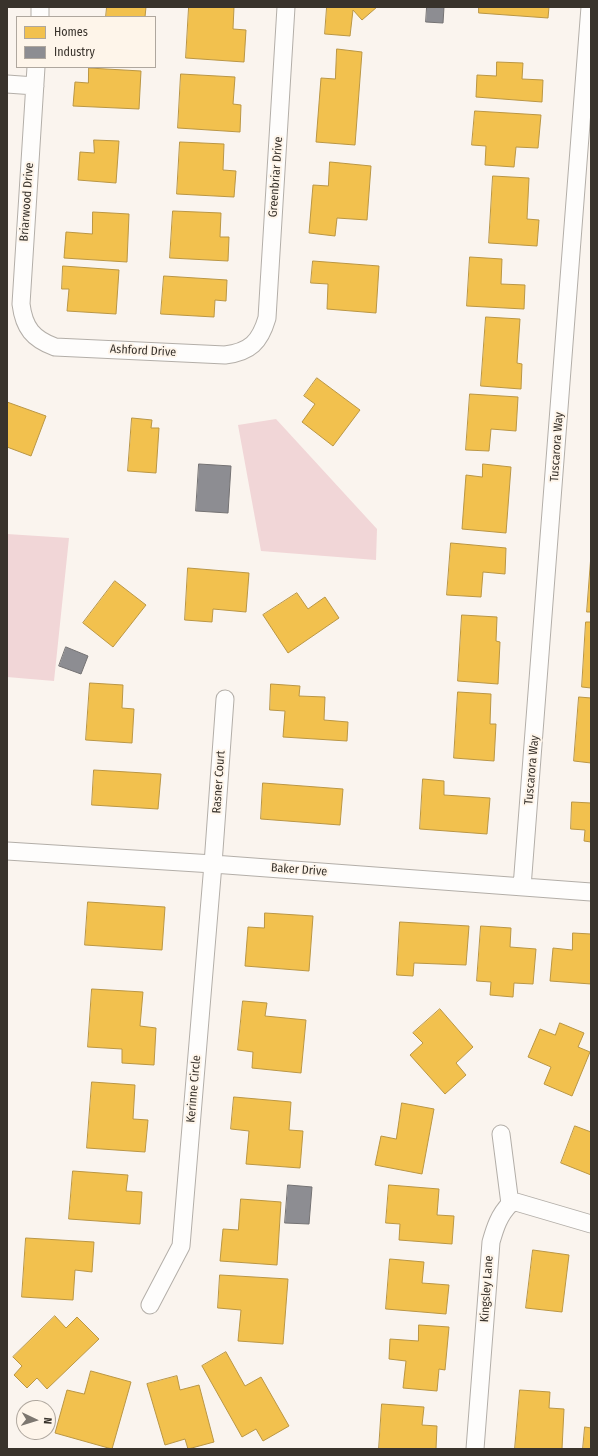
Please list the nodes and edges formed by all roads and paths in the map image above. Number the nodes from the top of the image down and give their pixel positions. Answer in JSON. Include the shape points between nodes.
{"nodes":[{"id":1,"x":286,"y":7,"type":"edge"},
{"id":2,"x":590,"y":7,"type":"edge"},
{"id":3,"x":36,"y":68,"type":"edge"},
{"id":4,"x":7,"y":84,"type":"edge"},
{"id":5,"x":35,"y":86,"type":"junction"},
{"id":6,"x":33,"y":334,"type":"joint"},
{"id":7,"x":253,"y":344,"type":"joint"},
{"id":8,"x":224,"y":699,"type":"dead end"},
{"id":9,"x":7,"y":851,"type":"edge"},
{"id":10,"x":213,"y":864,"type":"junction"},
{"id":11,"x":522,"y":887,"type":"junction"},
{"id":12,"x":591,"y":892,"type":"edge"},
{"id":13,"x":501,"y":1134,"type":"dead end"},
{"id":14,"x":510,"y":1204,"type":"junction"},
{"id":15,"x":591,"y":1224,"type":"edge"},
{"id":16,"x":150,"y":1306,"type":"dead end"},
{"id":17,"x":475,"y":1449,"type":"edge"}],
"edges":[{"from":1,"to":7,"type":"street","name":"Greenbriar Drive","via":[[267,318],[263,332]]},
{"from":2,"to":11,"type":"street","name":"Tuscarora Way"},
{"from":3,"to":5,"type":"street","name":"Briarwood Drive"},
{"from":4,"to":5,"type":"street"},
{"from":5,"to":6,"type":"street","name":"Briarwood Drive","via":[[21,304],[22,317]]},
{"from":6,"to":7,"type":"street","name":"Ashford Drive","via":[[55,347],[217,354],[237,353]]},
{"from":8,"to":10,"type":"street","name":"Rasner Court"},
{"from":9,"to":10,"type":"street","name":"Baker Drive"},
{"from":10,"to":11,"type":"street","name":"Baker Drive"},
{"from":10,"to":16,"type":"street","name":"Kerinne Circle","via":[[181,1246]]},
{"from":11,"to":12,"type":"street","name":"Baker Drive"},
{"from":13,"to":14,"type":"street"},
{"from":14,"to":15,"type":"street","via":[[516,1202]]},
{"from":14,"to":17,"type":"street","name":"Kingsley Lane","via":[[504,1210],[491,1242]]}]}
